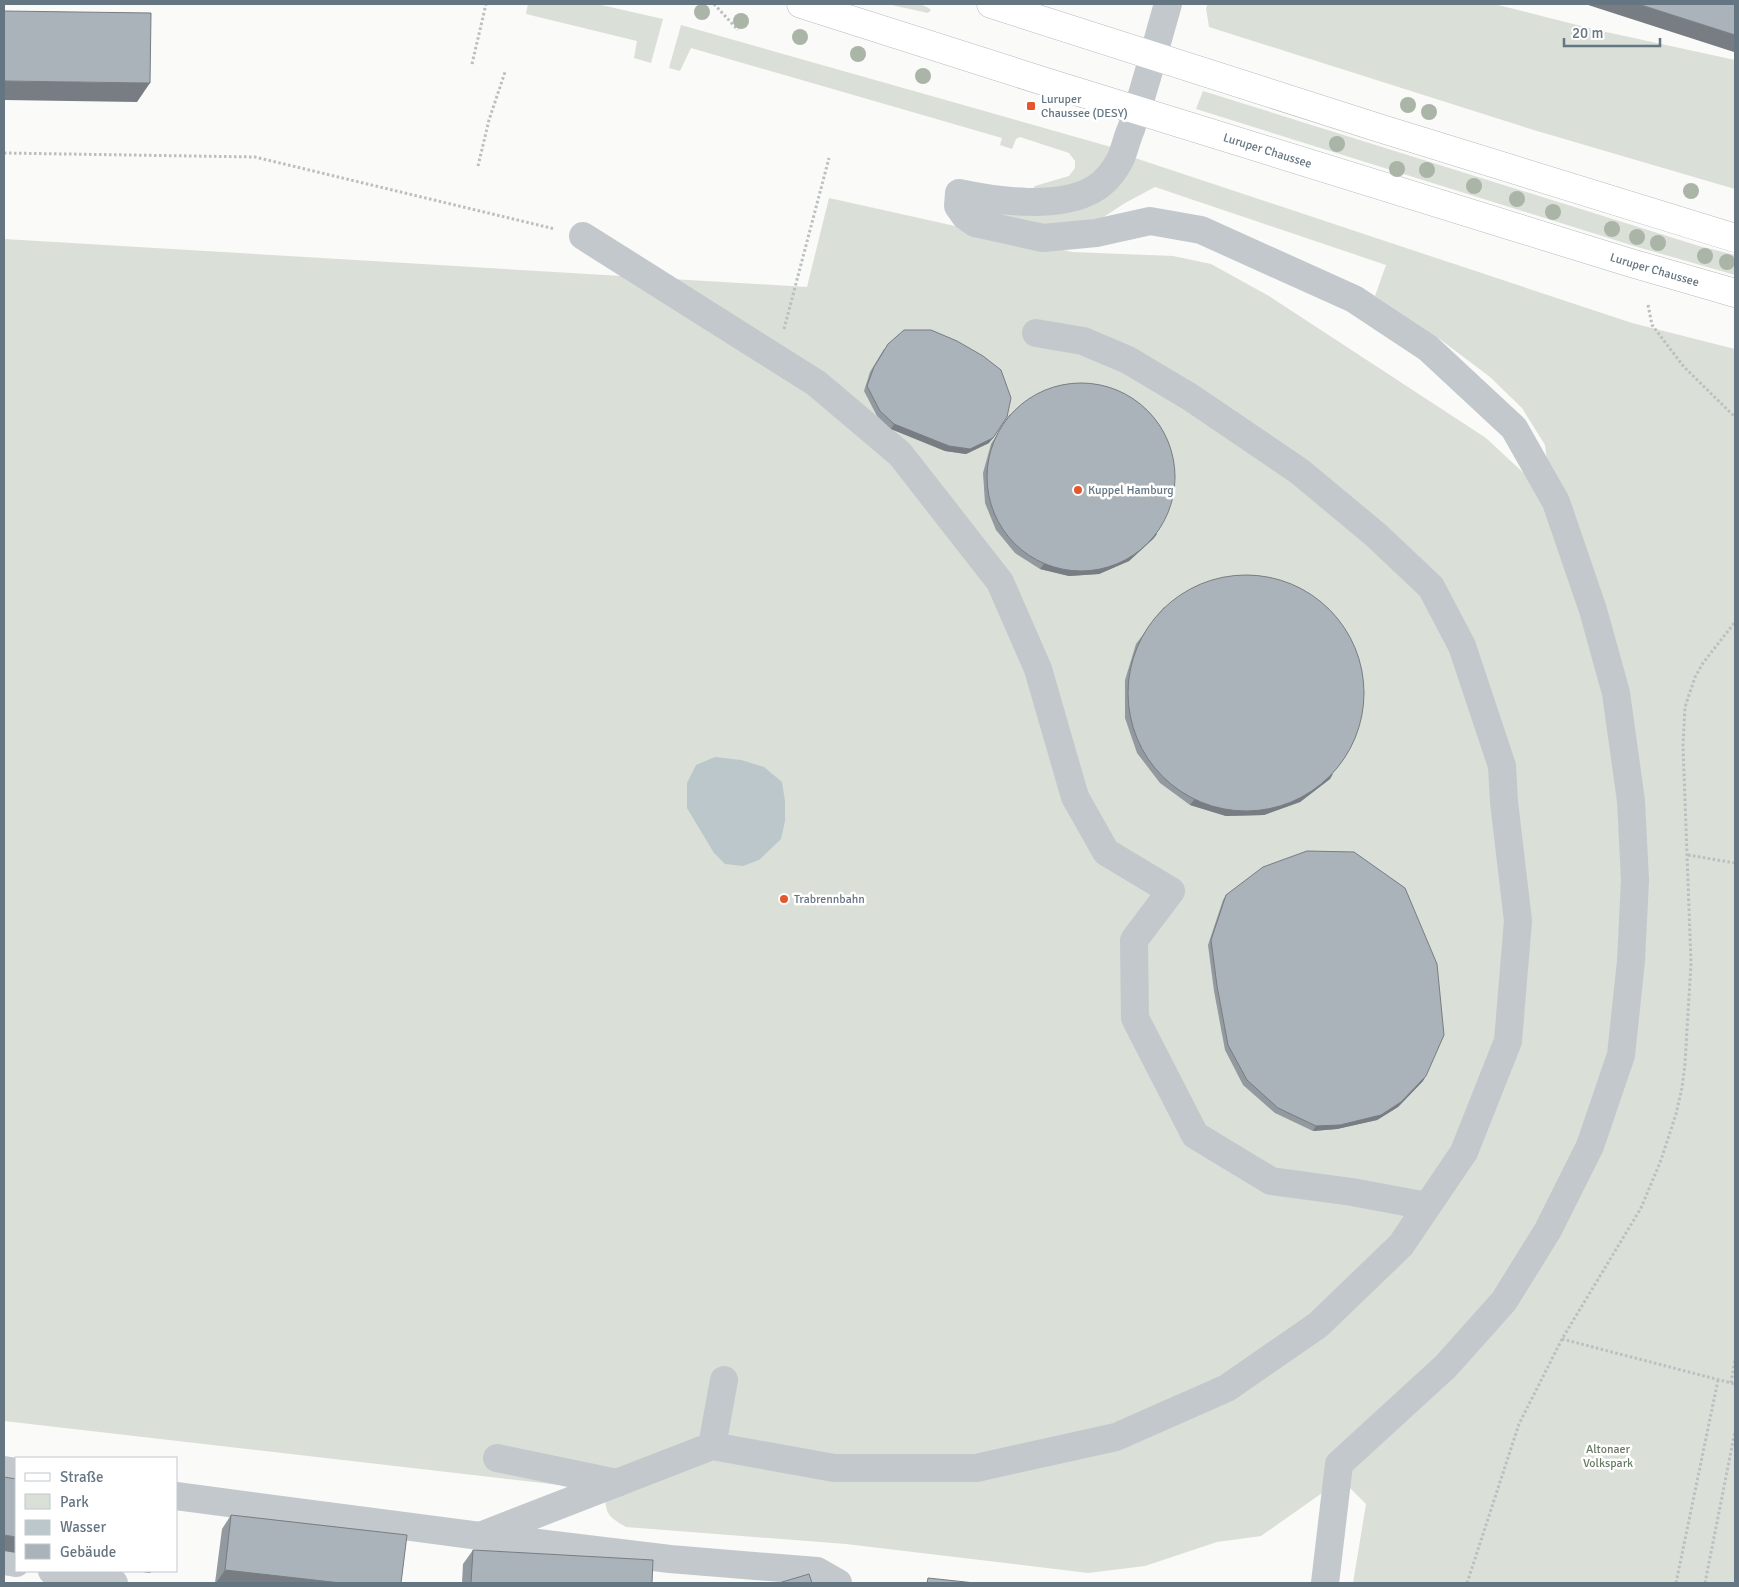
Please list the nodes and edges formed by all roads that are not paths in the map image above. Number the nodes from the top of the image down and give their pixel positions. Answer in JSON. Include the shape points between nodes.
{"nodes":[{"id":1,"x":802,"y":4,"type":"edge"},
{"id":2,"x":992,"y":4,"type":"edge"},
{"id":3,"x":1168,"y":4,"type":"edge"},
{"id":4,"x":1153,"y":56,"type":"junction"},
{"id":5,"x":1137,"y":110,"type":"junction"},
{"id":6,"x":584,"y":236,"type":"road end"},
{"id":7,"x":1735,"y":238,"type":"edge"},
{"id":8,"x":1735,"y":293,"type":"edge"},
{"id":9,"x":1036,"y":332,"type":"dead end"},
{"id":10,"x":1427,"y":1206,"type":"junction"},
{"id":11,"x":724,"y":1380,"type":"dead end"},
{"id":12,"x":712,"y":1446,"type":"junction"},
{"id":13,"x":497,"y":1458,"type":"dead end"},
{"id":14,"x":617,"y":1483,"type":"junction"},
{"id":15,"x":178,"y":1496,"type":"edge"},
{"id":16,"x":480,"y":1536,"type":"junction"},
{"id":17,"x":57,"y":1572,"type":"edge"},
{"id":18,"x":114,"y":1583,"type":"edge"},
{"id":19,"x":838,"y":1583,"type":"edge"},
{"id":20,"x":1325,"y":1583,"type":"edge"}],
"edges":[{"from":1,"to":5,"type":"main road","name":"Luruper Chaussee"},
{"from":2,"to":4,"type":"main road"},
{"from":3,"to":4,"type":"lane"},
{"from":4,"to":5,"type":"lane"},
{"from":4,"to":7,"type":"main road"},
{"from":5,"to":8,"type":"main road","name":"Luruper Chaussee"},
{"from":5,"to":20,"type":"lane","via":[[1121,157],[1114,170],[1095,189],[1060,201],[1012,201],[959,193],[958,206],[975,223],[1043,238],[1096,233],[1150,221],[1201,230],[1354,299],[1428,348],[1514,428],[1556,502],[1593,610],[1616,693],[1629,791],[1635,880],[1632,961],[1621,1055],[1590,1146],[1548,1230],[1504,1301],[1446,1366],[1339,1464]]},
{"from":6,"to":10,"type":"lane","via":[[816,383],[900,454],[1000,582],[1038,669],[1075,797],[1106,852],[1171,891],[1134,940],[1135,1018],[1196,1135],[1271,1181]]},
{"from":9,"to":10,"type":"lane","via":[[1083,341],[1128,360],[1190,397],[1299,471],[1376,535],[1431,587],[1462,646],[1502,766],[1518,921],[1508,1041],[1464,1152]]},
{"from":10,"to":12,"type":"lane","via":[[1401,1245],[1318,1325],[1227,1388],[1116,1437],[976,1468],[834,1468]]},
{"from":11,"to":12,"type":"lane"},
{"from":12,"to":14,"type":"lane"},
{"from":13,"to":14,"type":"lane"},
{"from":14,"to":16,"type":"lane"},
{"from":15,"to":16,"type":"lane"},
{"from":16,"to":19,"type":"lane","via":[[670,1559],[817,1571]]},
{"from":17,"to":18,"type":"lane"}]}
